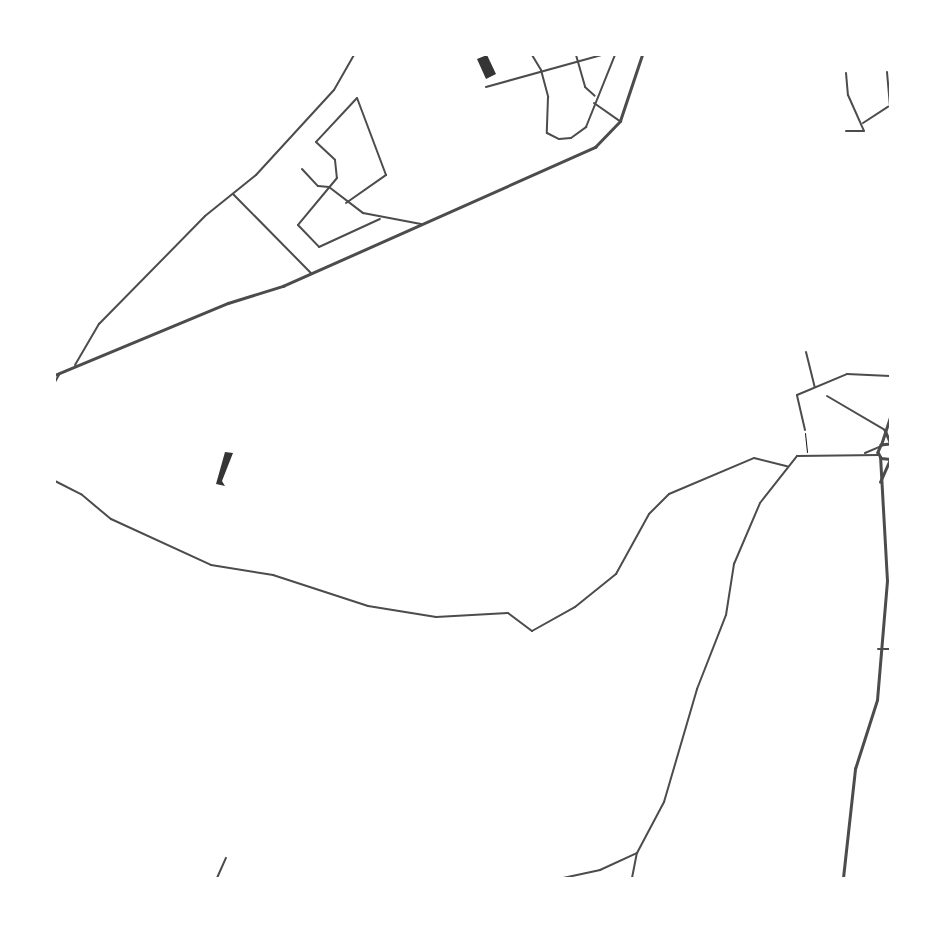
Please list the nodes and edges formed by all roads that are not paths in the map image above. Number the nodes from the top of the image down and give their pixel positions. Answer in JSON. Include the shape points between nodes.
{"nodes":[{"id":1,"x":354,"y":55,"type":"edge"},
{"id":2,"x":532,"y":55,"type":"edge"},
{"id":3,"x":576,"y":55,"type":"edge"},
{"id":4,"x":600,"y":55,"type":"edge"},
{"id":5,"x":615,"y":55,"type":"edge"},
{"id":6,"x":642,"y":55,"type":"edge"},
{"id":7,"x":578,"y":61,"type":"junction"},
{"id":8,"x":542,"y":70,"type":"junction"},
{"id":9,"x":846,"y":72,"type":"dead end"},
{"id":10,"x":887,"y":72,"type":"dead end"},
{"id":11,"x":486,"y":87,"type":"dead end"},
{"id":12,"x":595,"y":96,"type":"junction"},
{"id":13,"x":594,"y":103,"type":"junction"},
{"id":14,"x":890,"y":107,"type":"edge"},
{"id":15,"x":620,"y":121,"type":"junction"},
{"id":16,"x":863,"y":123,"type":"junction"},
{"id":17,"x":846,"y":131,"type":"dead end"},
{"id":18,"x":302,"y":168,"type":"dead end"},
{"id":19,"x":329,"y":188,"type":"junction"},
{"id":20,"x":233,"y":194,"type":"junction"},
{"id":21,"x":346,"y":203,"type":"junction"},
{"id":22,"x":380,"y":219,"type":"junction"},
{"id":23,"x":421,"y":224,"type":"junction"},
{"id":24,"x":312,"y":274,"type":"junction"},
{"id":25,"x":806,"y":352,"type":"dead end"},
{"id":26,"x":74,"y":367,"type":"junction"},
{"id":27,"x":60,"y":373,"type":"junction"},
{"id":28,"x":55,"y":375,"type":"edge"},
{"id":29,"x":890,"y":376,"type":"edge"},
{"id":30,"x":55,"y":382,"type":"edge"},
{"id":31,"x":815,"y":387,"type":"junction"},
{"id":32,"x":827,"y":396,"type":"dead end"},
{"id":33,"x":890,"y":417,"type":"edge"},
{"id":34,"x":805,"y":430,"type":"road end"},
{"id":35,"x":885,"y":430,"type":"junction"},
{"id":36,"x":890,"y":443,"type":"edge"},
{"id":37,"x":880,"y":446,"type":"junction"},
{"id":38,"x":863,"y":453,"type":"junction"},
{"id":39,"x":879,"y":456,"type":"junction"},
{"id":40,"x":890,"y":460,"type":"edge"},
{"id":41,"x":787,"y":466,"type":"junction"},
{"id":42,"x":55,"y":481,"type":"edge"},
{"id":43,"x":879,"y":483,"type":"junction"},
{"id":44,"x":878,"y":649,"type":"junction"},
{"id":45,"x":890,"y":649,"type":"edge"},
{"id":46,"x":637,"y":853,"type":"junction"},
{"id":47,"x":226,"y":858,"type":"dead end"},
{"id":48,"x":217,"y":878,"type":"edge"},
{"id":49,"x":563,"y":878,"type":"edge"},
{"id":50,"x":632,"y":878,"type":"edge"},
{"id":51,"x":843,"y":878,"type":"edge"}],
"edges":[{"from":1,"to":20,"type":"street","via":[[321,106]]},
{"from":2,"to":8,"type":"street"},
{"from":3,"to":7,"type":"street"},
{"from":4,"to":7,"type":"street"},
{"from":5,"to":12,"type":"street"},
{"from":6,"to":15,"type":"street"},
{"from":7,"to":8,"type":"street"},
{"from":7,"to":12,"type":"street","via":[[585,87]]},
{"from":8,"to":11,"type":"street"},
{"from":8,"to":13,"type":"street","via":[[548,97],[545,127],[552,137],[571,138],[586,127]]},
{"from":9,"to":16,"type":"street","via":[[848,95]]},
{"from":10,"to":14,"type":"street"},
{"from":12,"to":13,"type":"street"},
{"from":13,"to":15,"type":"street"},
{"from":14,"to":16,"type":"street"},
{"from":15,"to":23,"type":"street","via":[[595,147]]},
{"from":16,"to":17,"type":"street","via":[[864,131]]},
{"from":18,"to":19,"type":"street","via":[[318,186]]},
{"from":19,"to":21,"type":"street"},
{"from":19,"to":21,"type":"street","via":[[337,178],[338,167],[316,142],[357,98],[386,175]]},
{"from":19,"to":22,"type":"street","via":[[298,221],[319,247]]},
{"from":20,"to":24,"type":"street"},
{"from":20,"to":26,"type":"street","via":[[99,324]]},
{"from":21,"to":22,"type":"street"},
{"from":22,"to":23,"type":"street"},
{"from":23,"to":24,"type":"street"},
{"from":24,"to":26,"type":"street"},
{"from":25,"to":31,"type":"street"},
{"from":26,"to":27,"type":"street"},
{"from":27,"to":28,"type":"street"},
{"from":27,"to":30,"type":"street"},
{"from":29,"to":31,"type":"street","via":[[847,374]]},
{"from":31,"to":34,"type":"street","via":[[797,395]]},
{"from":32,"to":35,"type":"street"},
{"from":33,"to":35,"type":"street"},
{"from":35,"to":36,"type":"street"},
{"from":35,"to":37,"type":"street"},
{"from":36,"to":37,"type":"street"},
{"from":37,"to":38,"type":"street"},
{"from":37,"to":39,"type":"street"},
{"from":38,"to":39,"type":"street"},
{"from":38,"to":41,"type":"street","via":[[798,456]]},
{"from":39,"to":40,"type":"street"},
{"from":39,"to":43,"type":"street"},
{"from":40,"to":43,"type":"street"},
{"from":41,"to":42,"type":"street","via":[[754,458],[669,494],[649,514],[616,574],[570,610],[532,631],[508,612],[436,617],[368,606],[272,575],[211,565],[111,519],[81,494]]},
{"from":41,"to":46,"type":"street","via":[[760,503],[736,559],[726,615],[696,689],[664,802]]},
{"from":43,"to":44,"type":"street","via":[[888,562]]},
{"from":44,"to":45,"type":"street"},
{"from":44,"to":51,"type":"street","via":[[876,700],[855,769]]},
{"from":46,"to":49,"type":"street","via":[[600,870]]},
{"from":46,"to":50,"type":"street"},
{"from":47,"to":48,"type":"street"}]}
